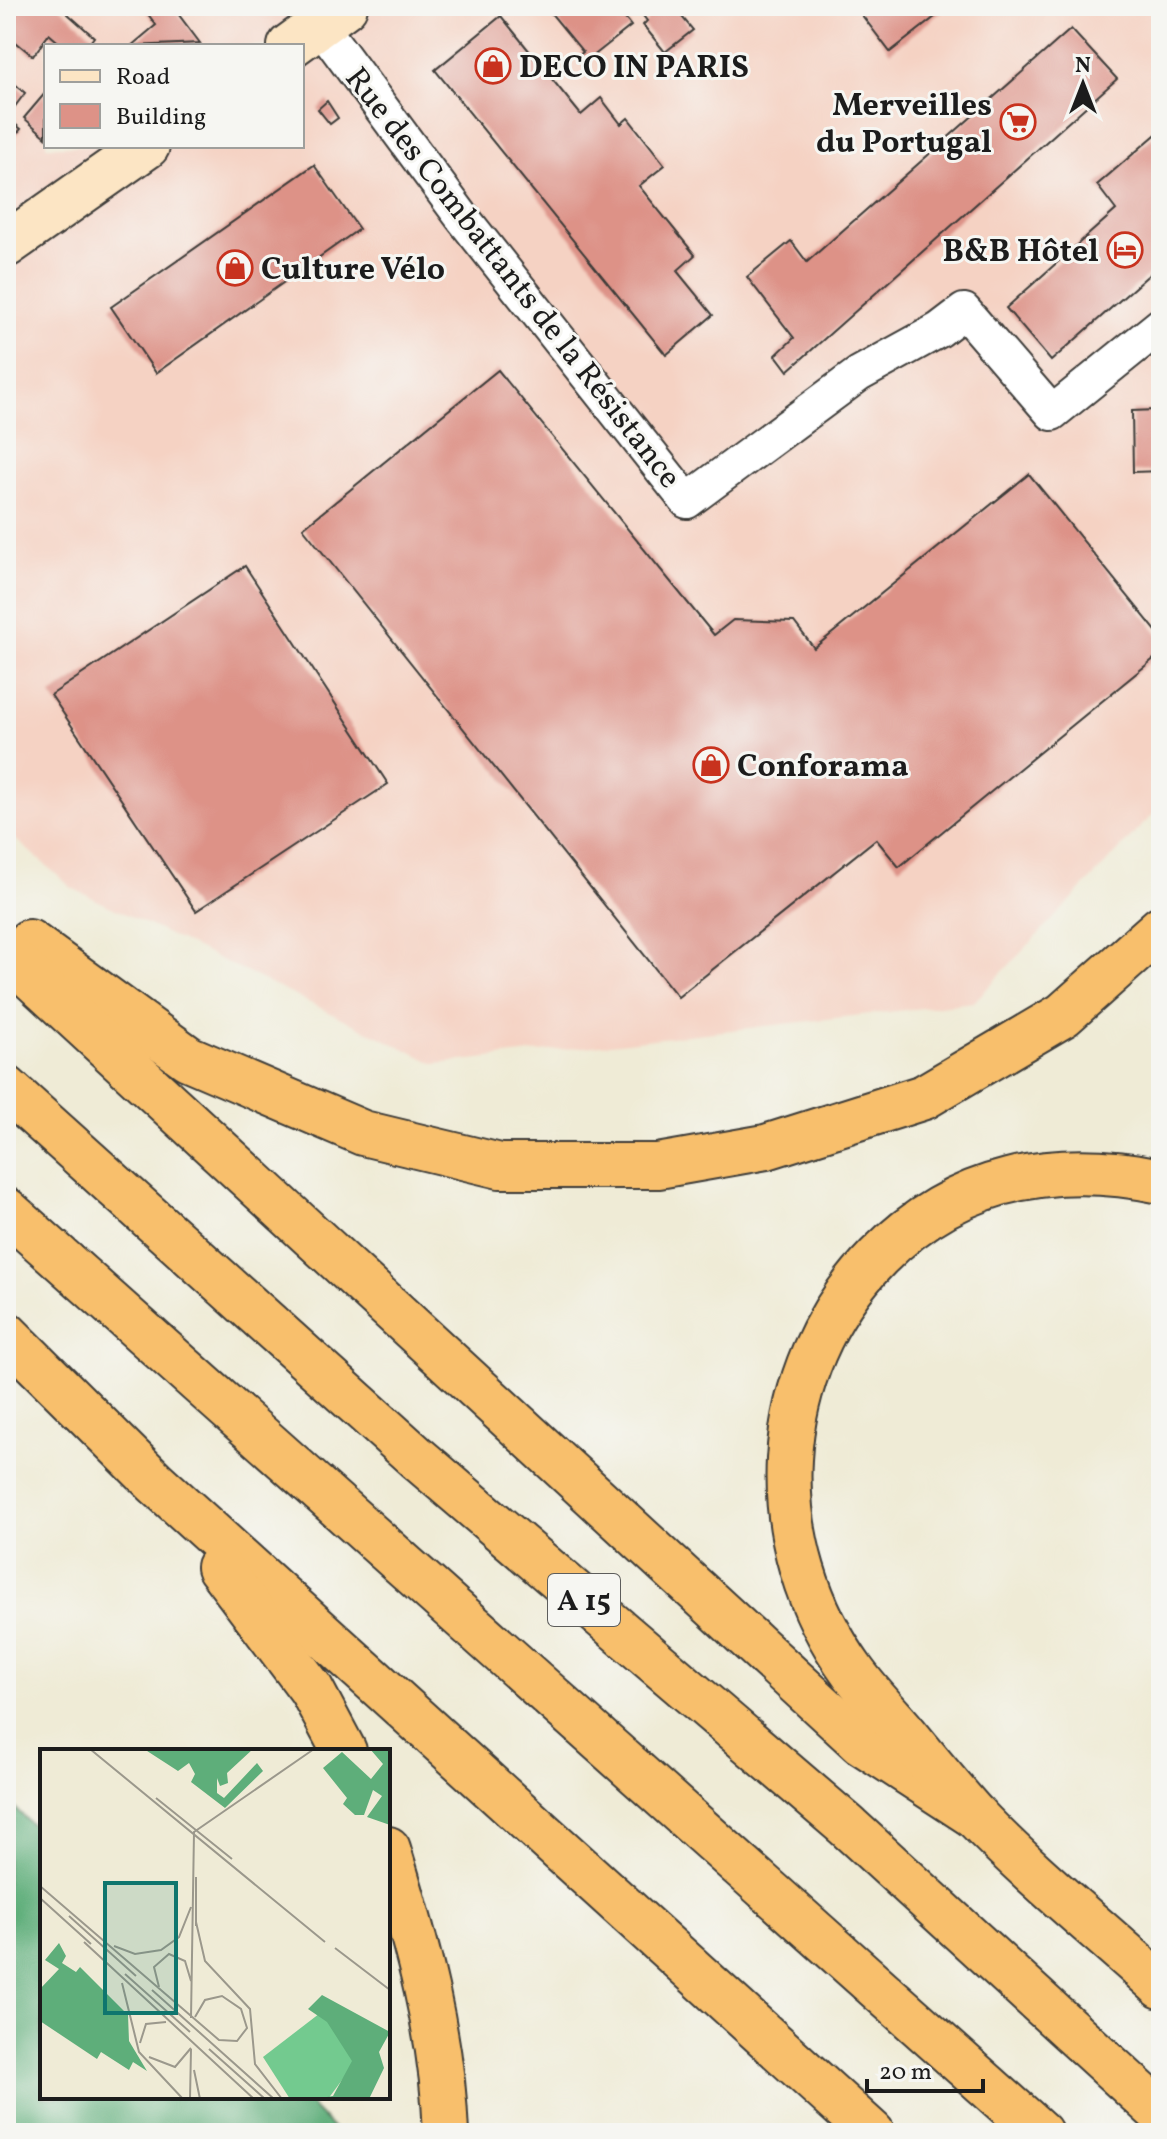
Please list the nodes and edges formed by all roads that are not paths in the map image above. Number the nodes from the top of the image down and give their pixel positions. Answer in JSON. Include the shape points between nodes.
{"nodes":[{"id":1,"x":318,"y":26,"type":"edge"},
{"id":2,"x":144,"y":148,"type":"edge"},
{"id":3,"x":6,"y":245,"type":"edge"},
{"id":4,"x":1161,"y":325,"type":"edge"},
{"id":5,"x":6,"y":925,"type":"edge"},
{"id":6,"x":1161,"y":928,"type":"edge"},
{"id":7,"x":6,"y":954,"type":"edge"},
{"id":8,"x":6,"y":1088,"type":"edge"},
{"id":9,"x":1161,"y":1181,"type":"edge"},
{"id":10,"x":6,"y":1210,"type":"edge"},
{"id":11,"x":6,"y":1334,"type":"edge"},
{"id":12,"x":155,"y":1482,"type":"junction"},
{"id":13,"x":343,"y":1749,"type":"edge"},
{"id":14,"x":975,"y":1816,"type":"junction"},
{"id":15,"x":390,"y":1856,"type":"edge"},
{"id":16,"x":1161,"y":1986,"type":"edge"},
{"id":17,"x":1161,"y":2113,"type":"edge"},
{"id":18,"x":446,"y":2133,"type":"edge"},
{"id":19,"x":872,"y":2133,"type":"edge"},
{"id":20,"x":1040,"y":2133,"type":"edge"}],
"edges":[{"from":1,"to":4,"type":"street","name":"Rue des Combattants de la Résistance","via":[[687,501],[859,374],[964,311],[1052,413]]},
{"from":2,"to":3,"type":"street"},
{"from":5,"to":6,"type":"highway","via":[[188,1058],[363,1133],[500,1166],[658,1166],[766,1147],[924,1097],[1063,1015]]},
{"from":7,"to":14,"type":"highway","via":[[861,1742]]},
{"from":8,"to":17,"type":"highway","number":"A 15","via":[[416,1457],[846,1825]]},
{"from":9,"to":14,"type":"highway","via":[[1110,1171],[1051,1173],[994,1183],[943,1207],[898,1237],[857,1279],[803,1376],[788,1436],[788,1486],[798,1552],[819,1610],[852,1671]]},
{"from":10,"to":20,"type":"highway"},
{"from":11,"to":12,"type":"highway"},
{"from":12,"to":13,"type":"highway","via":[[311,1689]]},
{"from":12,"to":19,"type":"highway"},
{"from":14,"to":16,"type":"highway"},
{"from":15,"to":18,"type":"highway","via":[[428,1983],[444,2082]]}]}
